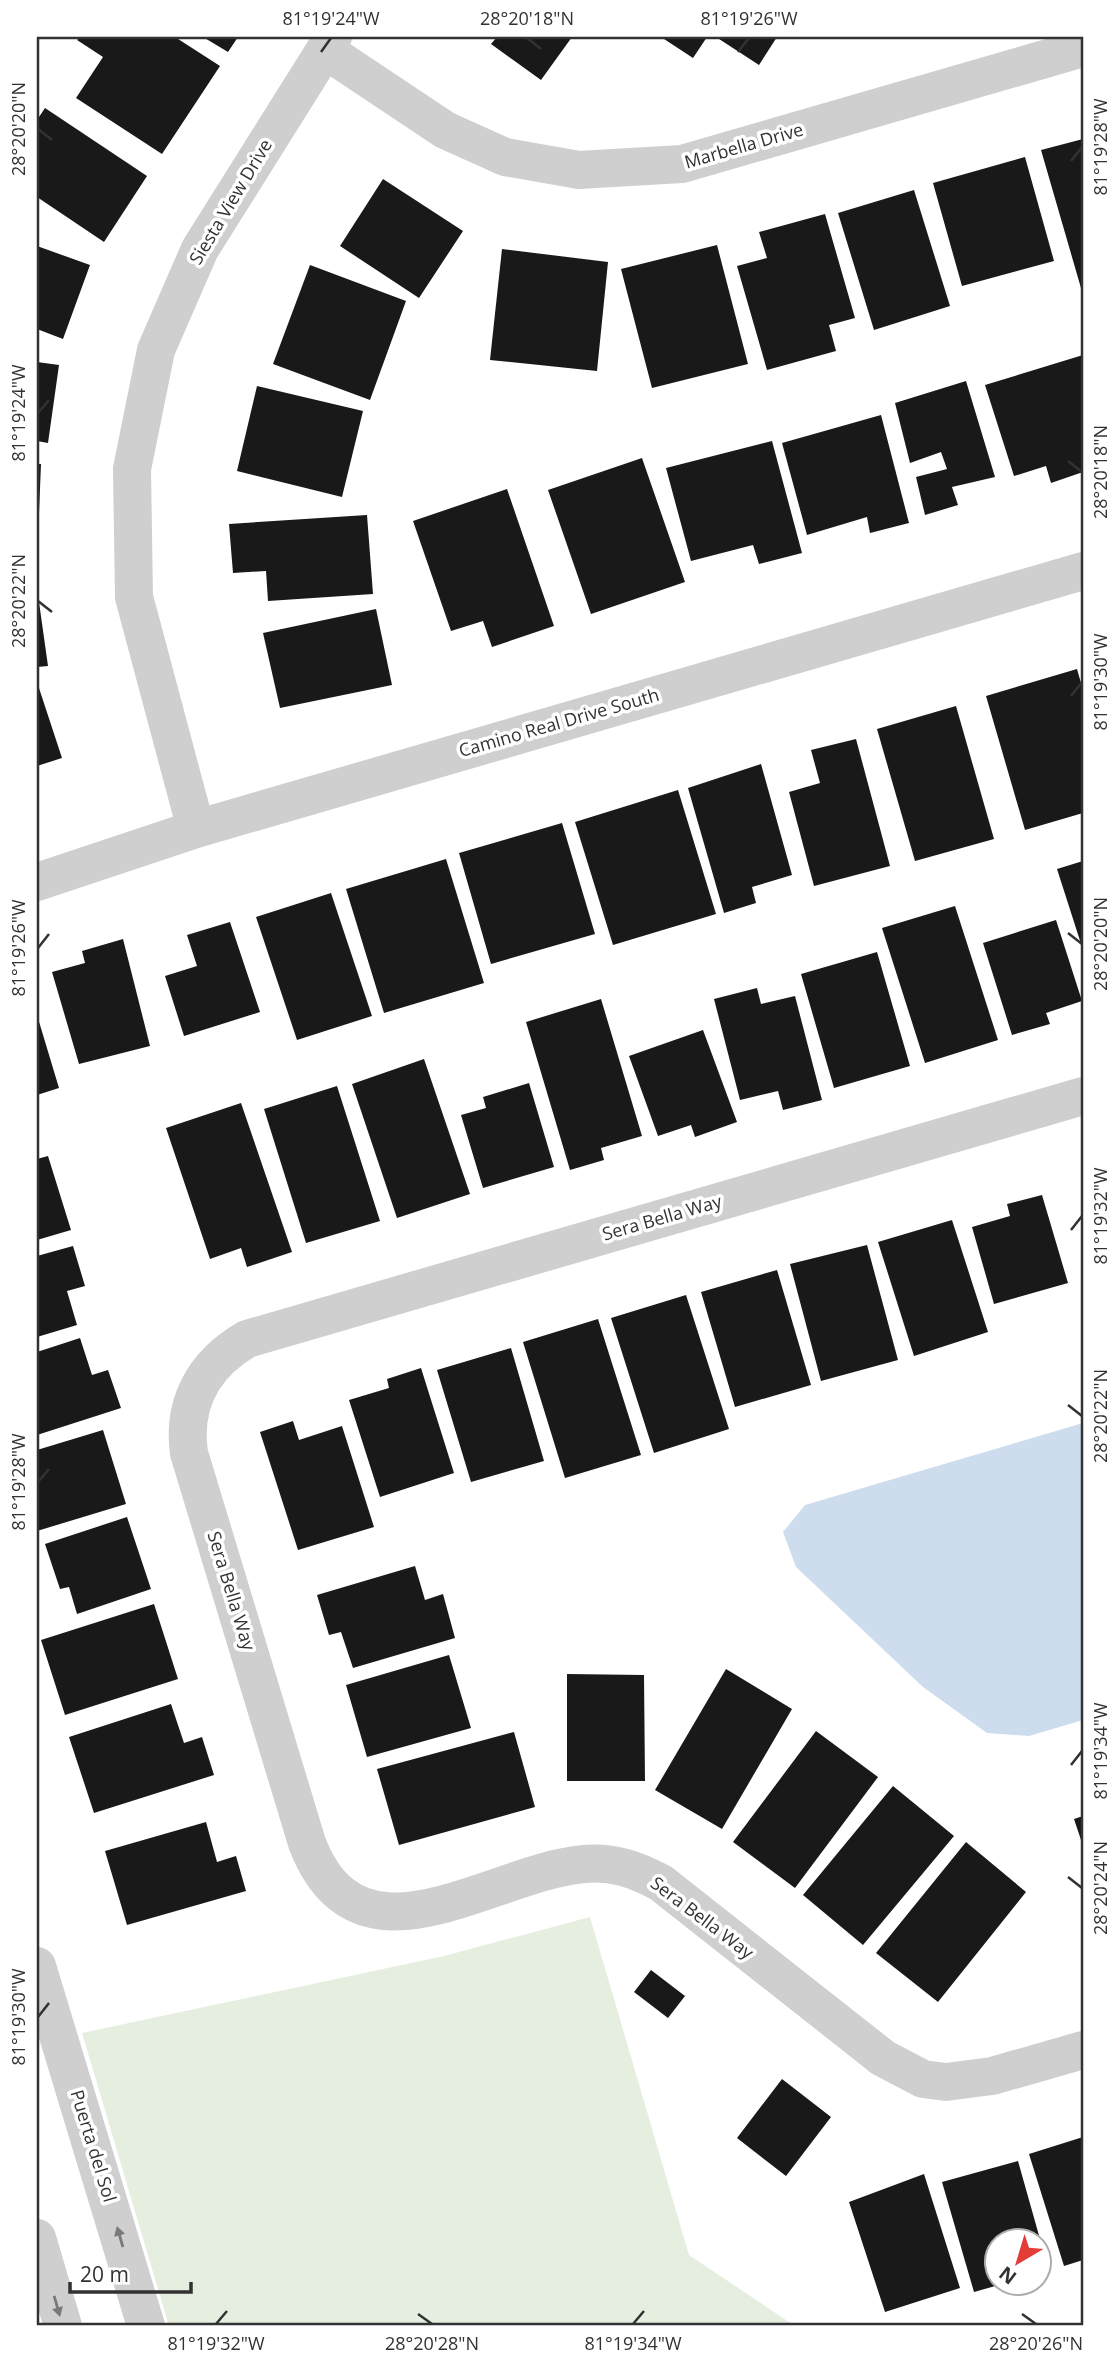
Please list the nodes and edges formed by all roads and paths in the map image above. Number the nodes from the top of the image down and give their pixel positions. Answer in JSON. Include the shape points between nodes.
{"nodes":[{"id":1,"x":329,"y":44,"type":"edge"},
{"id":2,"x":1083,"y":48,"type":"edge"},
{"id":3,"x":1014,"y":52,"type":"edge"},
{"id":4,"x":1083,"y":571,"type":"edge"},
{"id":5,"x":196,"y":829,"type":"junction"},
{"id":6,"x":37,"y":882,"type":"edge"},
{"id":7,"x":1083,"y":1096,"type":"edge"},
{"id":8,"x":37,"y":1966,"type":"edge"},
{"id":9,"x":1083,"y":2050,"type":"edge"},
{"id":10,"x":37,"y":2238,"type":"edge"},
{"id":11,"x":63,"y":2326,"type":"edge"},
{"id":12,"x":146,"y":2326,"type":"edge"}],
"edges":[{"from":1,"to":3,"type":"street","name":"Marbella Drive","via":[[445,130],[505,157],[579,170],[682,164]]},
{"from":1,"to":5,"type":"street","name":"Siesta View Drive","via":[[200,249],[156,350],[132,469],[134,597]]},
{"from":2,"to":3,"type":"street","name":"Marbella Drive"},
{"from":4,"to":5,"type":"street","name":"Camino Real Drive South"},
{"from":5,"to":6,"type":"street","name":"Camino Real Drive South"},
{"from":7,"to":9,"type":"street","name":"Sera Bella Way","via":[[247,1339],[219,1360],[198,1387],[186,1432],[307,1843],[324,1878],[345,1896],[371,1909],[405,1913],[583,1864],[622,1866],[661,1883],[883,2058],[923,2079],[967,2081]]},
{"from":12,"to":8,"type":"street","name":"Puerta del Sol","one_way":true},
{"from":10,"to":11,"type":"street","one_way":true}]}
